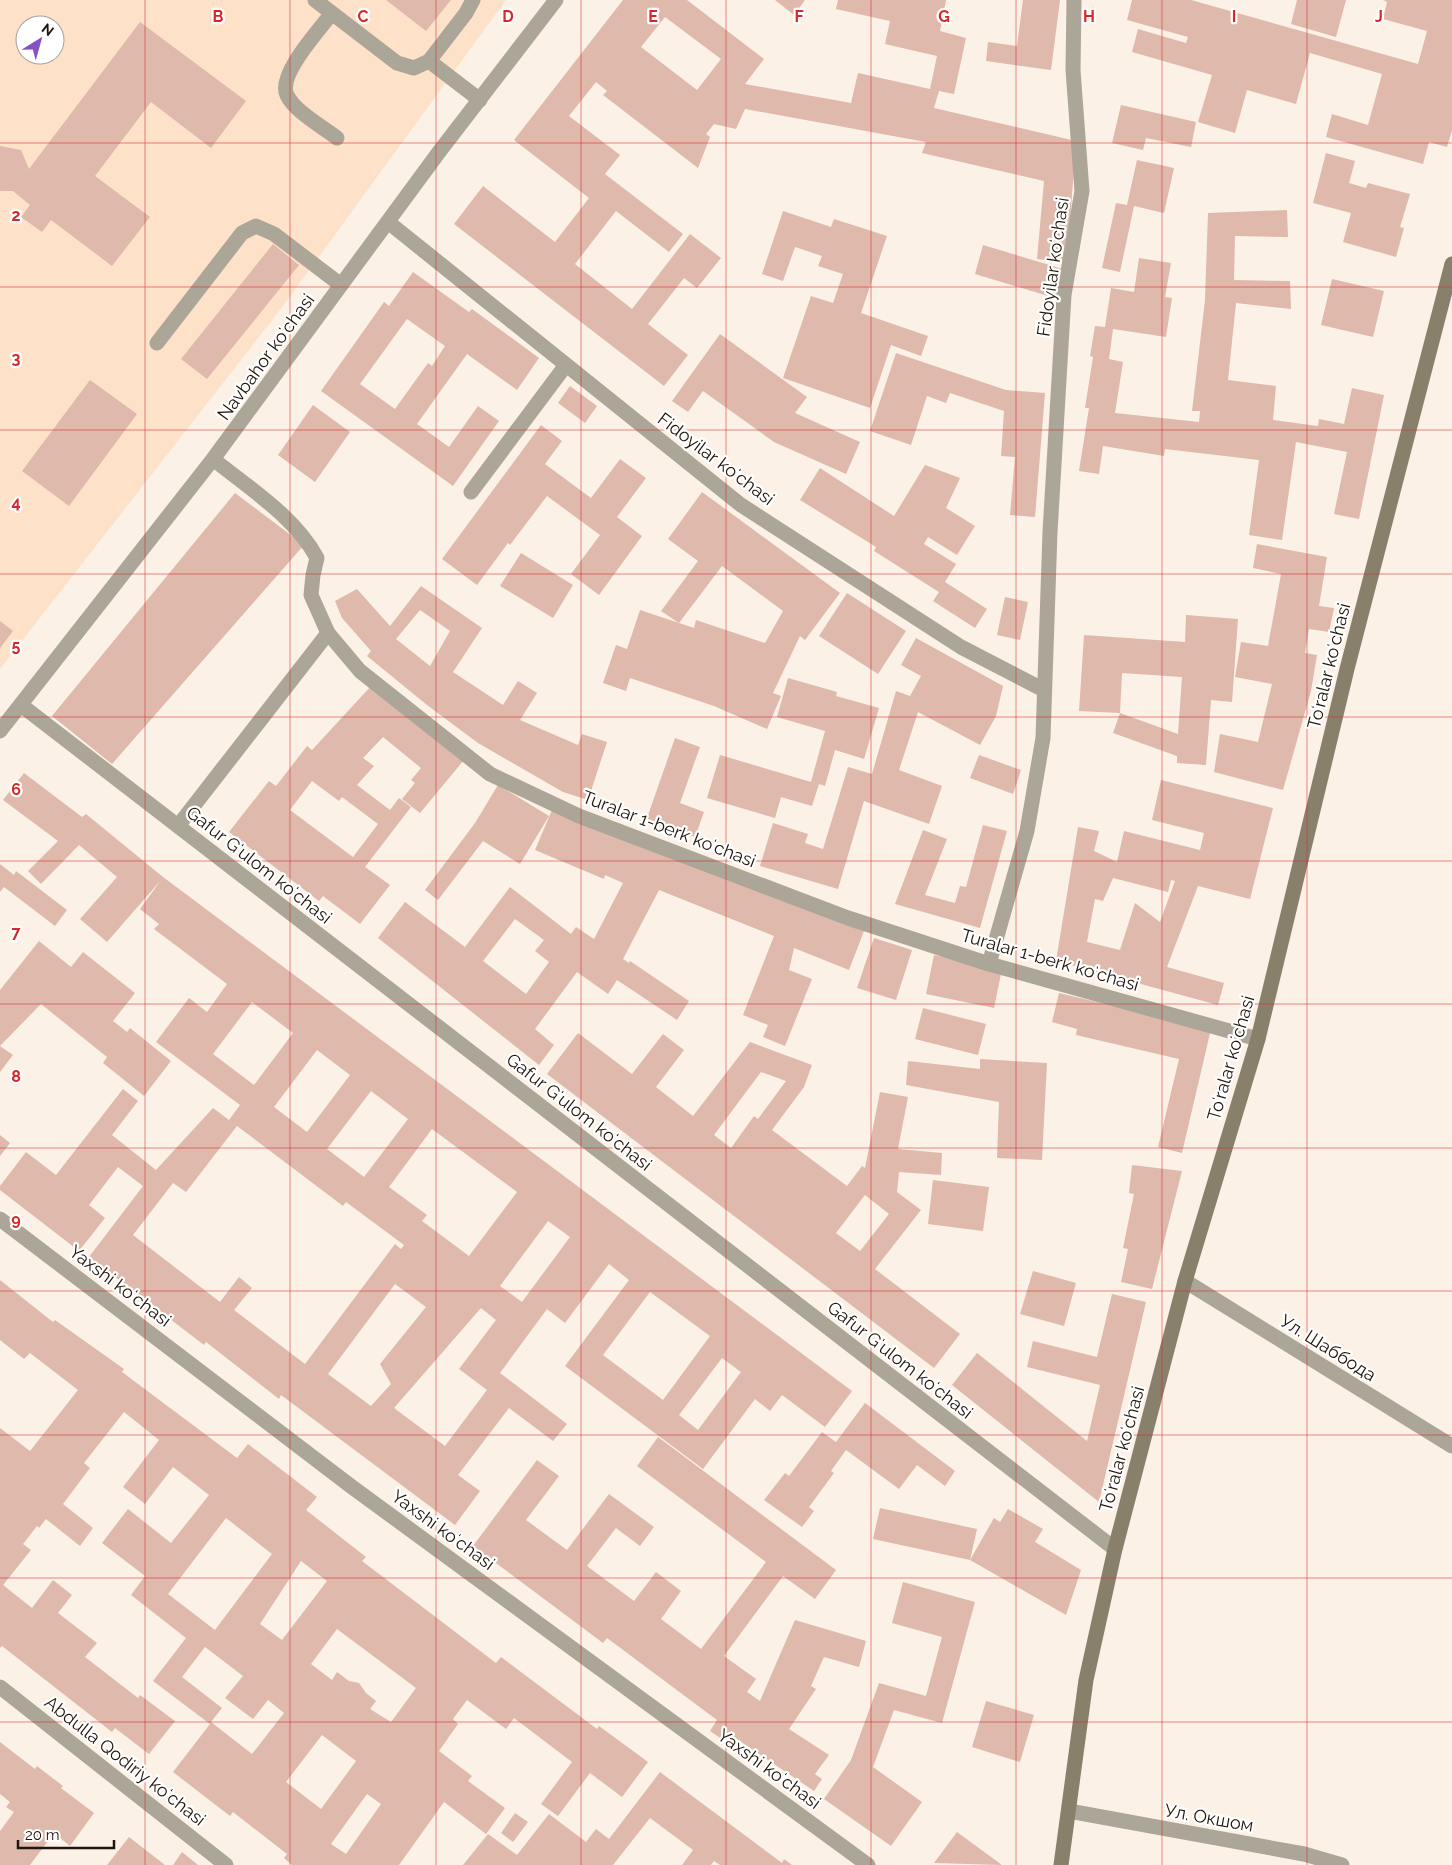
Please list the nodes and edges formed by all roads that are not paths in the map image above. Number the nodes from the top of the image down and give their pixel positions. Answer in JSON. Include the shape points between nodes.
{"nodes":[{"id":1,"x":315,"y":0,"type":"edge"},
{"id":2,"x":473,"y":0,"type":"edge"},
{"id":3,"x":556,"y":0,"type":"edge"},
{"id":4,"x":1074,"y":0,"type":"edge"},
{"id":5,"x":332,"y":13,"type":"junction"},
{"id":6,"x":429,"y":61,"type":"junction"},
{"id":7,"x":480,"y":100,"type":"junction"},
{"id":8,"x":337,"y":138,"type":"dead end"},
{"id":9,"x":388,"y":222,"type":"junction"},
{"id":10,"x":1452,"y":264,"type":"edge"},
{"id":11,"x":341,"y":286,"type":"junction"},
{"id":12,"x":157,"y":343,"type":"dead end"},
{"id":13,"x":566,"y":366,"type":"junction"},
{"id":14,"x":214,"y":459,"type":"junction"},
{"id":15,"x":471,"y":492,"type":"dead end"},
{"id":16,"x":328,"y":633,"type":"junction"},
{"id":17,"x":1044,"y":690,"type":"junction"},
{"id":18,"x":21,"y":705,"type":"junction"},
{"id":19,"x":0,"y":732,"type":"edge"},
{"id":20,"x":178,"y":826,"type":"junction"},
{"id":21,"x":989,"y":964,"type":"junction"},
{"id":22,"x":1258,"y":1038,"type":"junction"},
{"id":23,"x":0,"y":1219,"type":"edge"},
{"id":24,"x":1185,"y":1281,"type":"junction"},
{"id":25,"x":1452,"y":1446,"type":"edge"},
{"id":26,"x":1115,"y":1549,"type":"junction"},
{"id":27,"x":0,"y":1687,"type":"edge"},
{"id":28,"x":1069,"y":1812,"type":"junction"},
{"id":29,"x":226,"y":1865,"type":"edge"},
{"id":30,"x":868,"y":1865,"type":"edge"},
{"id":31,"x":1061,"y":1865,"type":"edge"},
{"id":32,"x":1342,"y":1865,"type":"edge"}],
"edges":[{"from":1,"to":5,"type":"street"},
{"from":2,"to":6,"type":"street"},
{"from":3,"to":7,"type":"street","name":"Navbahor koʻchasi"},
{"from":4,"to":17,"type":"street","name":"Fidoyilar koʻchasi","via":[[1073,70],[1082,191],[1064,295]]},
{"from":5,"to":6,"type":"street","via":[[397,63],[414,68]]},
{"from":5,"to":8,"type":"street","via":[[295,62],[286,79],[286,94],[296,106]]},
{"from":6,"to":7,"type":"street"},
{"from":7,"to":9,"type":"street","name":"Navbahor koʻchasi"},
{"from":9,"to":11,"type":"street","name":"Navbahor koʻchasi"},
{"from":9,"to":13,"type":"street","name":"Fidoyilar koʻchasi"},
{"from":10,"to":22,"type":"main road","name":"Toʻralar koʻchasi","via":[[1347,668]]},
{"from":11,"to":12,"type":"street","via":[[274,234],[256,226],[242,233]]},
{"from":11,"to":14,"type":"street","name":"Navbahor koʻchasi"},
{"from":13,"to":15,"type":"street"},
{"from":13,"to":17,"type":"street","name":"Fidoyilar koʻchasi","via":[[741,504],[961,647]]},
{"from":14,"to":16,"type":"street","name":"Turalar 1-berk koʻchasi","via":[[310,543],[318,558],[311,595]]},
{"from":14,"to":18,"type":"street","name":"Navbahor koʻchasi"},
{"from":16,"to":20,"type":"street"},
{"from":16,"to":21,"type":"street","name":"Turalar 1-berk koʻchasi","via":[[360,671],[490,774],[579,816],[848,918]]},
{"from":17,"to":21,"type":"street","name":"Fidoyilar koʻchasi","via":[[1043,738],[1027,831]]},
{"from":18,"to":19,"type":"street","name":"Navbahor koʻchasi"},
{"from":18,"to":20,"type":"street","name":"Gafur Gʻulom koʻchasi"},
{"from":20,"to":26,"type":"street","name":"Gafur Gʻulom koʻchasi"},
{"from":21,"to":22,"type":"street","name":"Turalar 1-berk koʻchasi"},
{"from":22,"to":24,"type":"main road","name":"Toʻralar koʻchasi"},
{"from":23,"to":30,"type":"street","name":"Yaxshi koʻchasi","via":[[352,1487]]},
{"from":24,"to":25,"type":"street","name":"Ул. Шаббода"},
{"from":24,"to":26,"type":"main road","name":"Toʻralar koʻchasi"},
{"from":26,"to":28,"type":"main road","name":"Toʻralar koʻchasi","via":[[1086,1680]]},
{"from":27,"to":29,"type":"street","name":"Abdulla Qodiriy koʻchasi"},
{"from":28,"to":31,"type":"main road","name":"Toʻralar koʻchasi"},
{"from":28,"to":32,"type":"street","name":"Ул. Окшом","via":[[1304,1854]]}]}
